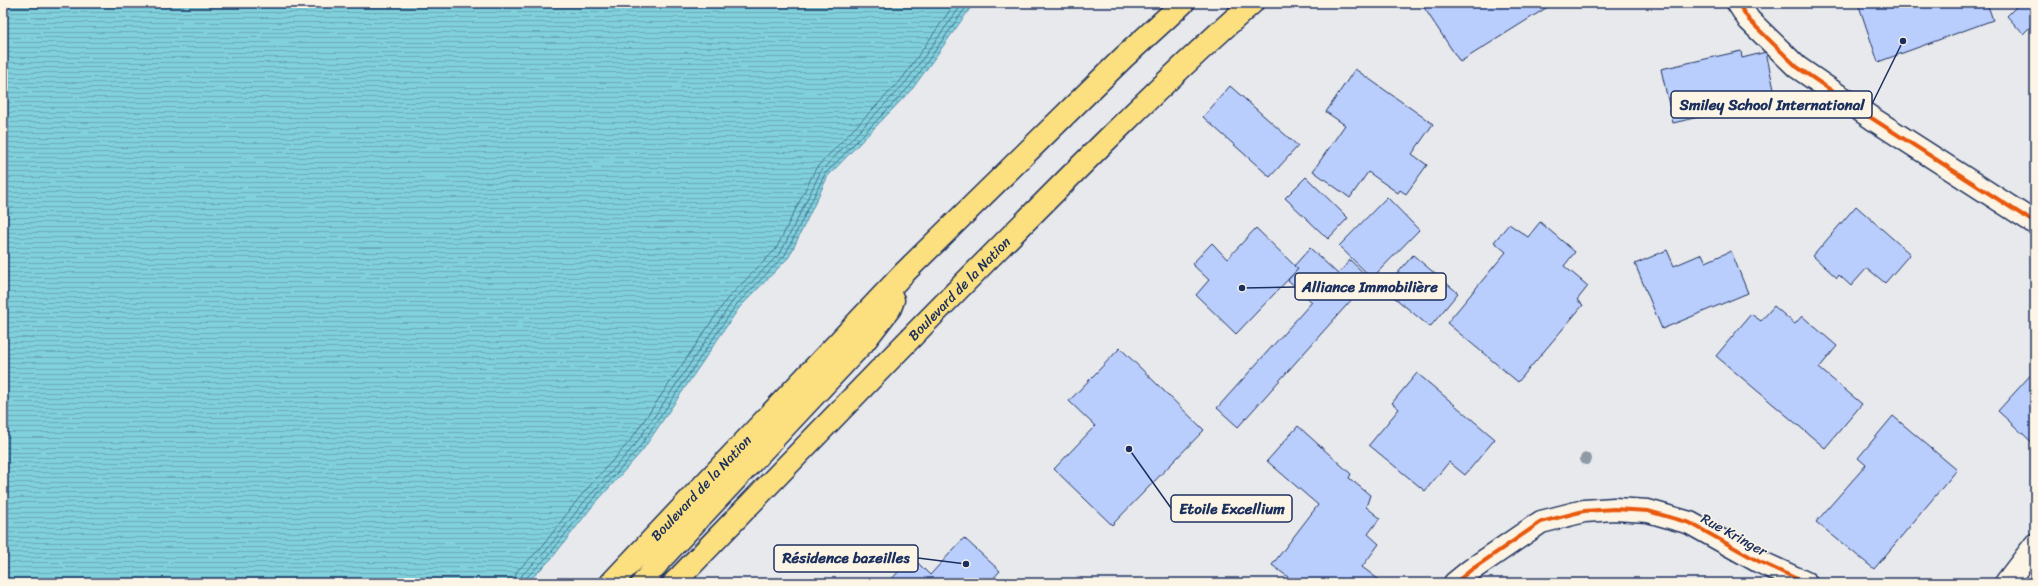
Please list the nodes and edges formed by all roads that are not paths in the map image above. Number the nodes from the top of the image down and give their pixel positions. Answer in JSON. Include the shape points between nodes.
{"nodes":[{"id":1,"x":1183,"y":3,"type":"edge"},
{"id":2,"x":1252,"y":3,"type":"edge"},
{"id":3,"x":1738,"y":3,"type":"edge"},
{"id":4,"x":2035,"y":223,"type":"edge"},
{"id":5,"x":904,"y":273,"type":"junction"},
{"id":6,"x":2035,"y":545,"type":"edge"},
{"id":7,"x":611,"y":583,"type":"edge"},
{"id":8,"x":643,"y":583,"type":"edge"},
{"id":9,"x":674,"y":583,"type":"edge"},
{"id":10,"x":1455,"y":583,"type":"edge"},
{"id":11,"x":1806,"y":583,"type":"edge"},
{"id":12,"x":2006,"y":583,"type":"edge"}],
"edges":[{"from":1,"to":5,"type":"main road","name":"Boulevard de la Nation","via":[[1123,58]]},
{"from":2,"to":9,"type":"main road","name":"Boulevard de la Nation","via":[[1202,47],[1078,167],[911,336]]},
{"from":3,"to":4,"type":"street","via":[[1749,20],[1797,67]]},
{"from":5,"to":7,"type":"main road","name":"Boulevard de la Nation"},
{"from":5,"to":8,"type":"main road","via":[[890,308],[863,343],[660,560]]},
{"from":6,"to":12,"type":"street"},
{"from":10,"to":11,"type":"street","name":"Rue Kringer","via":[[1541,522],[1584,511],[1614,509],[1648,511],[1690,523],[1758,561]]}]}
